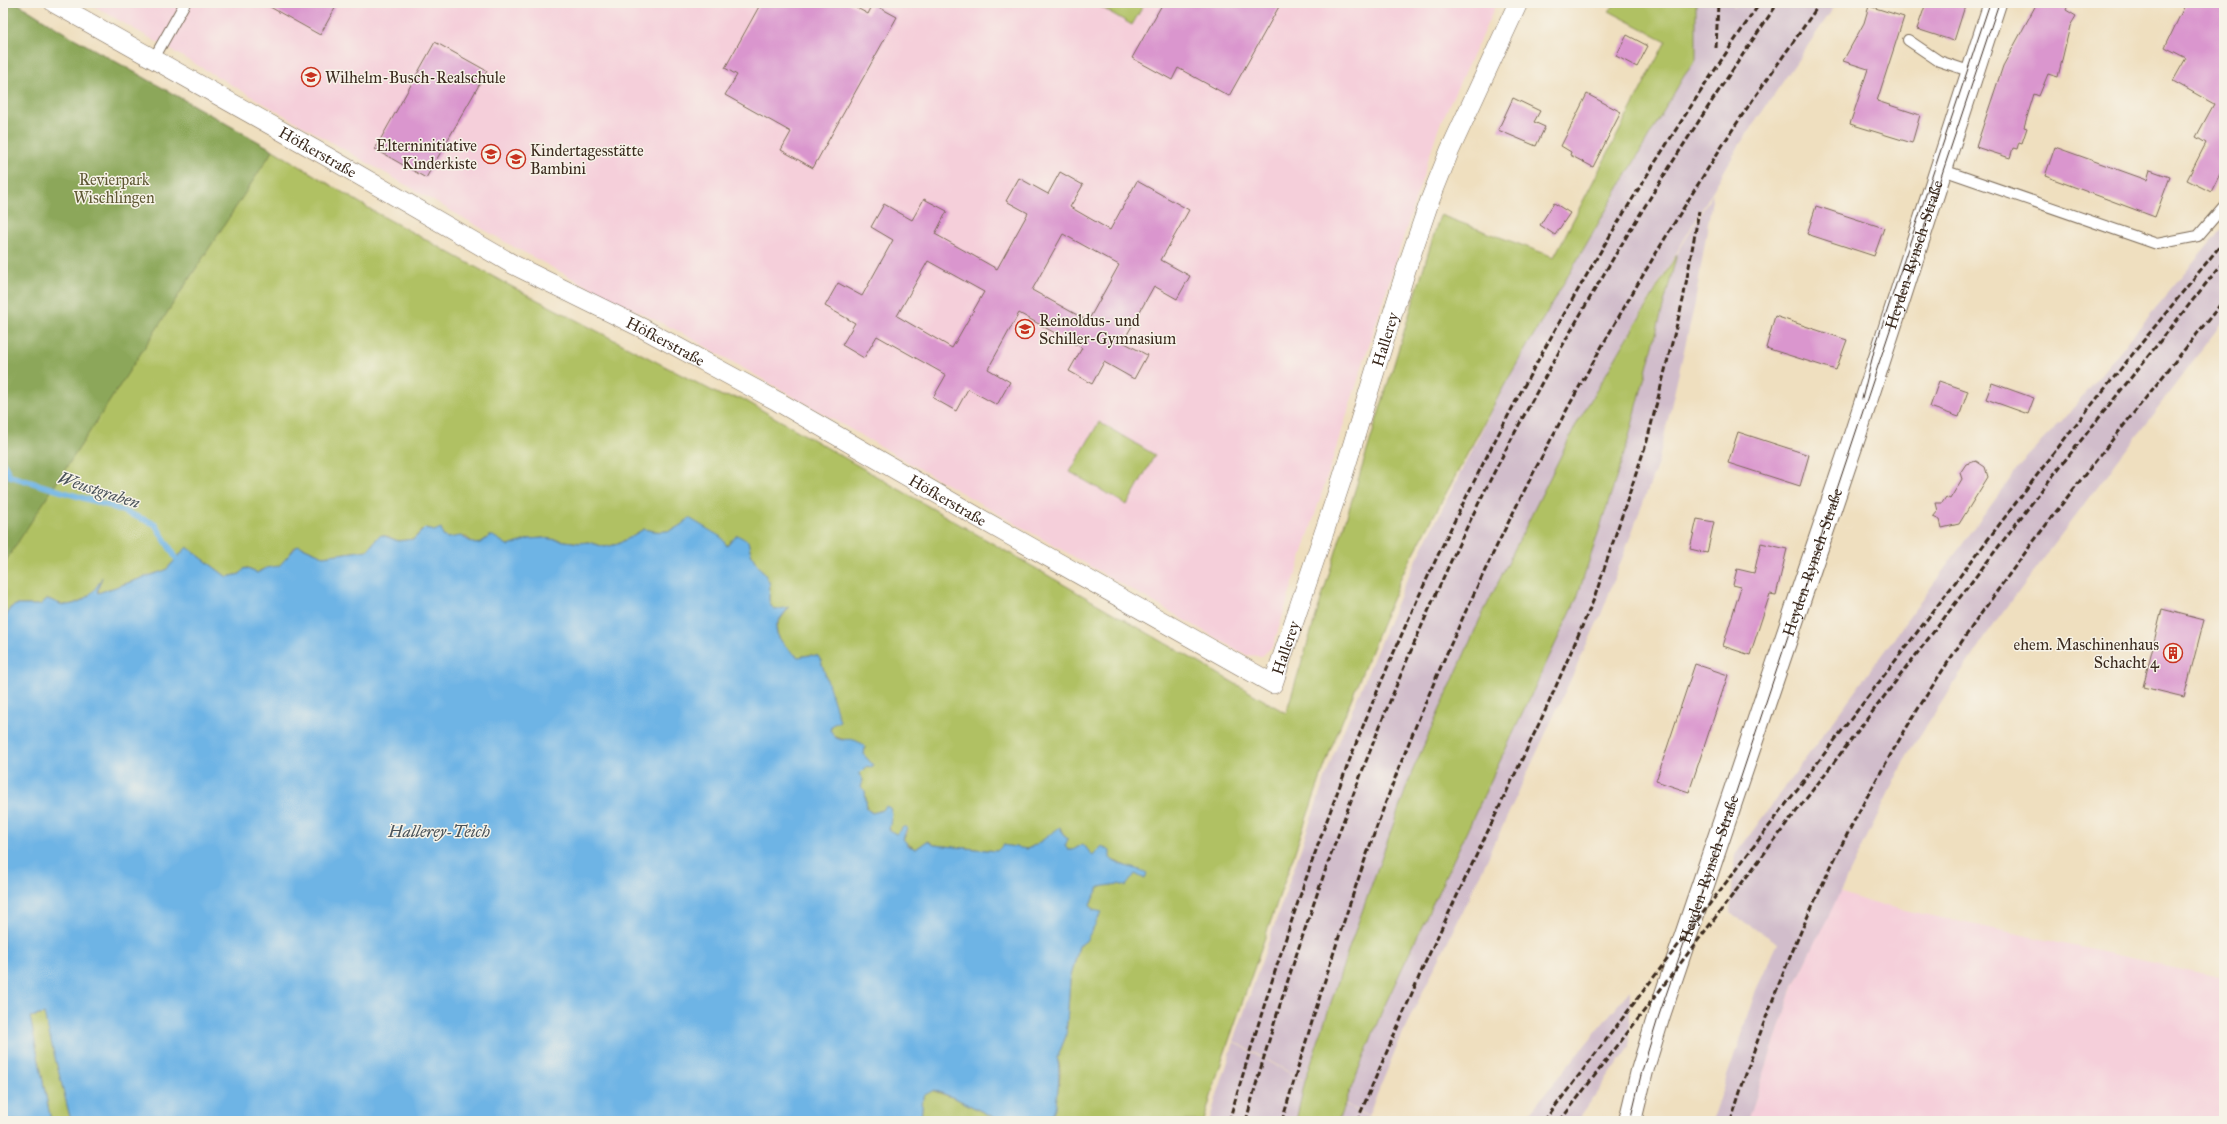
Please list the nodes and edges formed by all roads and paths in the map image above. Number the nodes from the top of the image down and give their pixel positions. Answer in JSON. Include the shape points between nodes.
{"nodes":[{"id":1,"x":54,"y":3,"type":"edge"},
{"id":2,"x":185,"y":3,"type":"edge"},
{"id":3,"x":1518,"y":3,"type":"edge"},
{"id":4,"x":1995,"y":3,"type":"edge"},
{"id":5,"x":1908,"y":40,"type":"dead end"},
{"id":6,"x":153,"y":60,"type":"junction"},
{"id":7,"x":1972,"y":72,"type":"junction"},
{"id":8,"x":1940,"y":169,"type":"junction"},
{"id":9,"x":2224,"y":206,"type":"edge"},
{"id":10,"x":1273,"y":684,"type":"joint"},
{"id":11,"x":1630,"y":1121,"type":"edge"}],
"edges":[{"from":1,"to":6,"type":"street","name":"Höfkerstraße"},
{"from":2,"to":6,"type":"lane"},
{"from":3,"to":10,"type":"street","name":"Hallerey","via":[[1450,150],[1430,200],[1342,479]]},
{"from":4,"to":7,"type":"main road","name":"Heyden-Rynsch-Straße"},
{"from":5,"to":7,"type":"lane","via":[[1938,62]]},
{"from":6,"to":10,"type":"street","name":"Höfkerstraße","via":[[514,265],[644,329],[777,401]]},
{"from":7,"to":8,"type":"main road","name":"Heyden-Rynsch-Straße"},
{"from":8,"to":9,"type":"lane","via":[[2156,244],[2198,236]]},
{"from":8,"to":11,"type":"main road","name":"Heyden-Rynsch-Straße","via":[[1855,435],[1659,1015]]}]}
